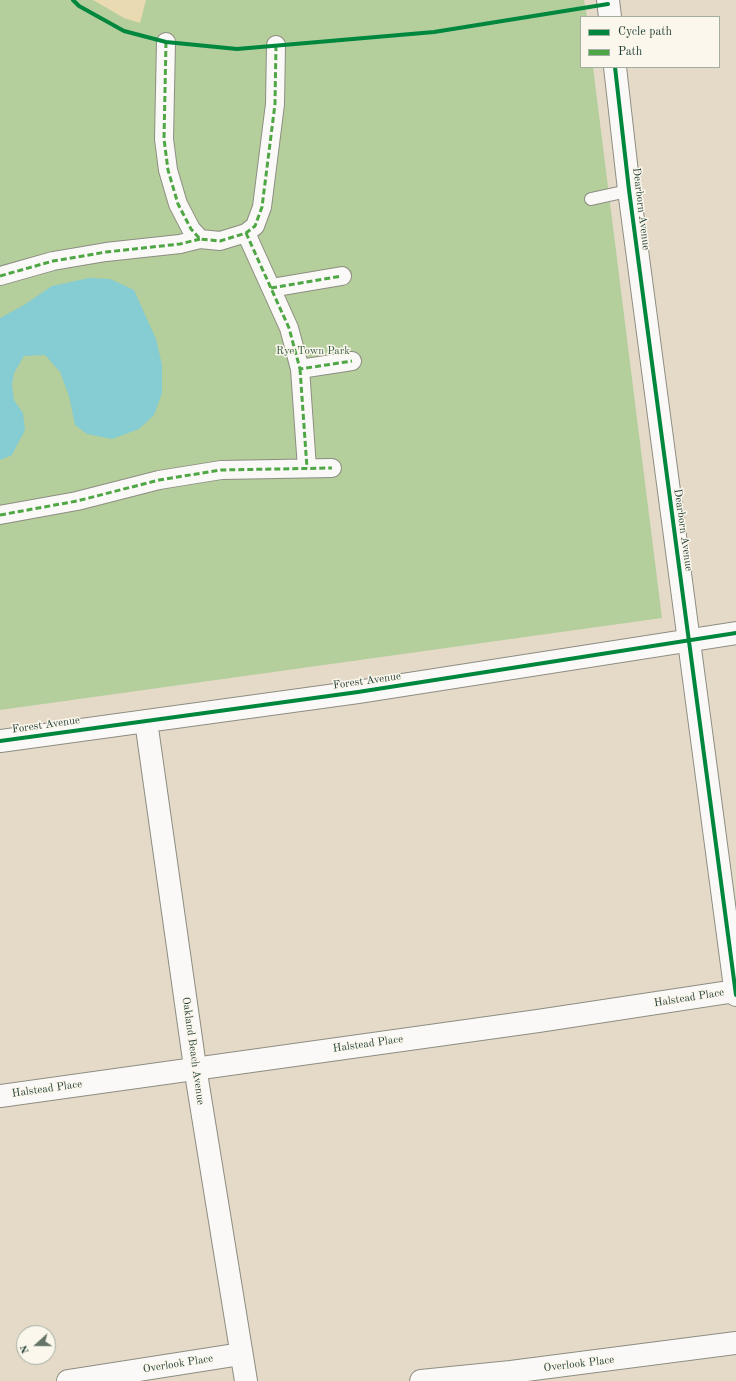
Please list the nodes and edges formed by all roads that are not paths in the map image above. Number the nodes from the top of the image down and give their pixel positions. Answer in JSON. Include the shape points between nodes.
{"nodes":[{"id":1,"x":608,"y":0,"type":"edge"},
{"id":2,"x":610,"y":16,"type":"edge"},
{"id":3,"x":166,"y":42,"type":"dead end"},
{"id":4,"x":276,"y":45,"type":"dead end"},
{"id":5,"x":615,"y":68,"type":"edge"},
{"id":6,"x":629,"y":190,"type":"junction"},
{"id":7,"x":591,"y":199,"type":"dead end"},
{"id":8,"x":246,"y":233,"type":"junction"},
{"id":9,"x":200,"y":239,"type":"junction"},
{"id":10,"x":0,"y":276,"type":"edge"},
{"id":11,"x":342,"y":276,"type":"dead end"},
{"id":12,"x":271,"y":288,"type":"junction"},
{"id":13,"x":352,"y":361,"type":"dead end"},
{"id":14,"x":300,"y":369,"type":"junction"},
{"id":15,"x":307,"y":468,"type":"junction"},
{"id":16,"x":332,"y":468,"type":"dead end"},
{"id":17,"x":0,"y":515,"type":"edge"},
{"id":18,"x":736,"y":633,"type":"edge"},
{"id":19,"x":688,"y":640,"type":"junction"},
{"id":20,"x":146,"y":721,"type":"junction"},
{"id":21,"x":0,"y":741,"type":"edge"},
{"id":22,"x":729,"y":889,"type":"edge"},
{"id":23,"x":736,"y":991,"type":"edge"},
{"id":24,"x":736,"y":995,"type":"edge"},
{"id":25,"x":195,"y":1067,"type":"junction"},
{"id":26,"x":0,"y":1096,"type":"edge"},
{"id":27,"x":736,"y":1344,"type":"edge"},
{"id":28,"x":241,"y":1354,"type":"junction"},
{"id":29,"x":511,"y":1377,"type":"edge"},
{"id":30,"x":68,"y":1381,"type":"edge"},
{"id":31,"x":246,"y":1381,"type":"edge"},
{"id":32,"x":421,"y":1381,"type":"edge"}],
"edges":[{"from":1,"to":2,"type":"street"},
{"from":3,"to":9,"type":"street","via":[[164,139],[168,170],[178,204],[191,229]]},
{"from":4,"to":8,"type":"street","via":[[275,104],[262,207],[255,226]]},
{"from":5,"to":6,"type":"street","name":"Dearborn Avenue"},
{"from":6,"to":7,"type":"lane"},
{"from":6,"to":19,"type":"street","name":"Dearborn Avenue"},
{"from":8,"to":9,"type":"street","via":[[220,241]]},
{"from":8,"to":12,"type":"street"},
{"from":9,"to":10,"type":"street","via":[[53,261]]},
{"from":11,"to":12,"type":"street"},
{"from":12,"to":14,"type":"street","via":[[289,328]]},
{"from":13,"to":14,"type":"street"},
{"from":14,"to":15,"type":"street"},
{"from":15,"to":16,"type":"street"},
{"from":15,"to":17,"type":"street","via":[[222,470],[159,480],[77,501]]},
{"from":18,"to":19,"type":"street","name":"Forest Avenue"},
{"from":19,"to":20,"type":"street","name":"Forest Avenue","via":[[358,692]]},
{"from":19,"to":22,"type":"street","name":"Dearborn Avenue"},
{"from":20,"to":21,"type":"street","name":"Forest Avenue"},
{"from":20,"to":25,"type":"street","name":"Oakland Beach Avenue"},
{"from":22,"to":23,"type":"street","name":"Dearborn Avenue"},
{"from":23,"to":24,"type":"street","name":"Dearborn Avenue"},
{"from":23,"to":25,"type":"street","name":"Halstead Place","via":[[538,1021]]},
{"from":25,"to":26,"type":"street","name":"Halstead Place"},
{"from":25,"to":28,"type":"street","name":"Oakland Beach Avenue"},
{"from":27,"to":29,"type":"street","name":"Overlook Place"},
{"from":28,"to":30,"type":"street","name":"Overlook Place"},
{"from":28,"to":31,"type":"street","name":"Oakland Beach Avenue"},
{"from":29,"to":32,"type":"street","name":"Overlook Place"}]}
